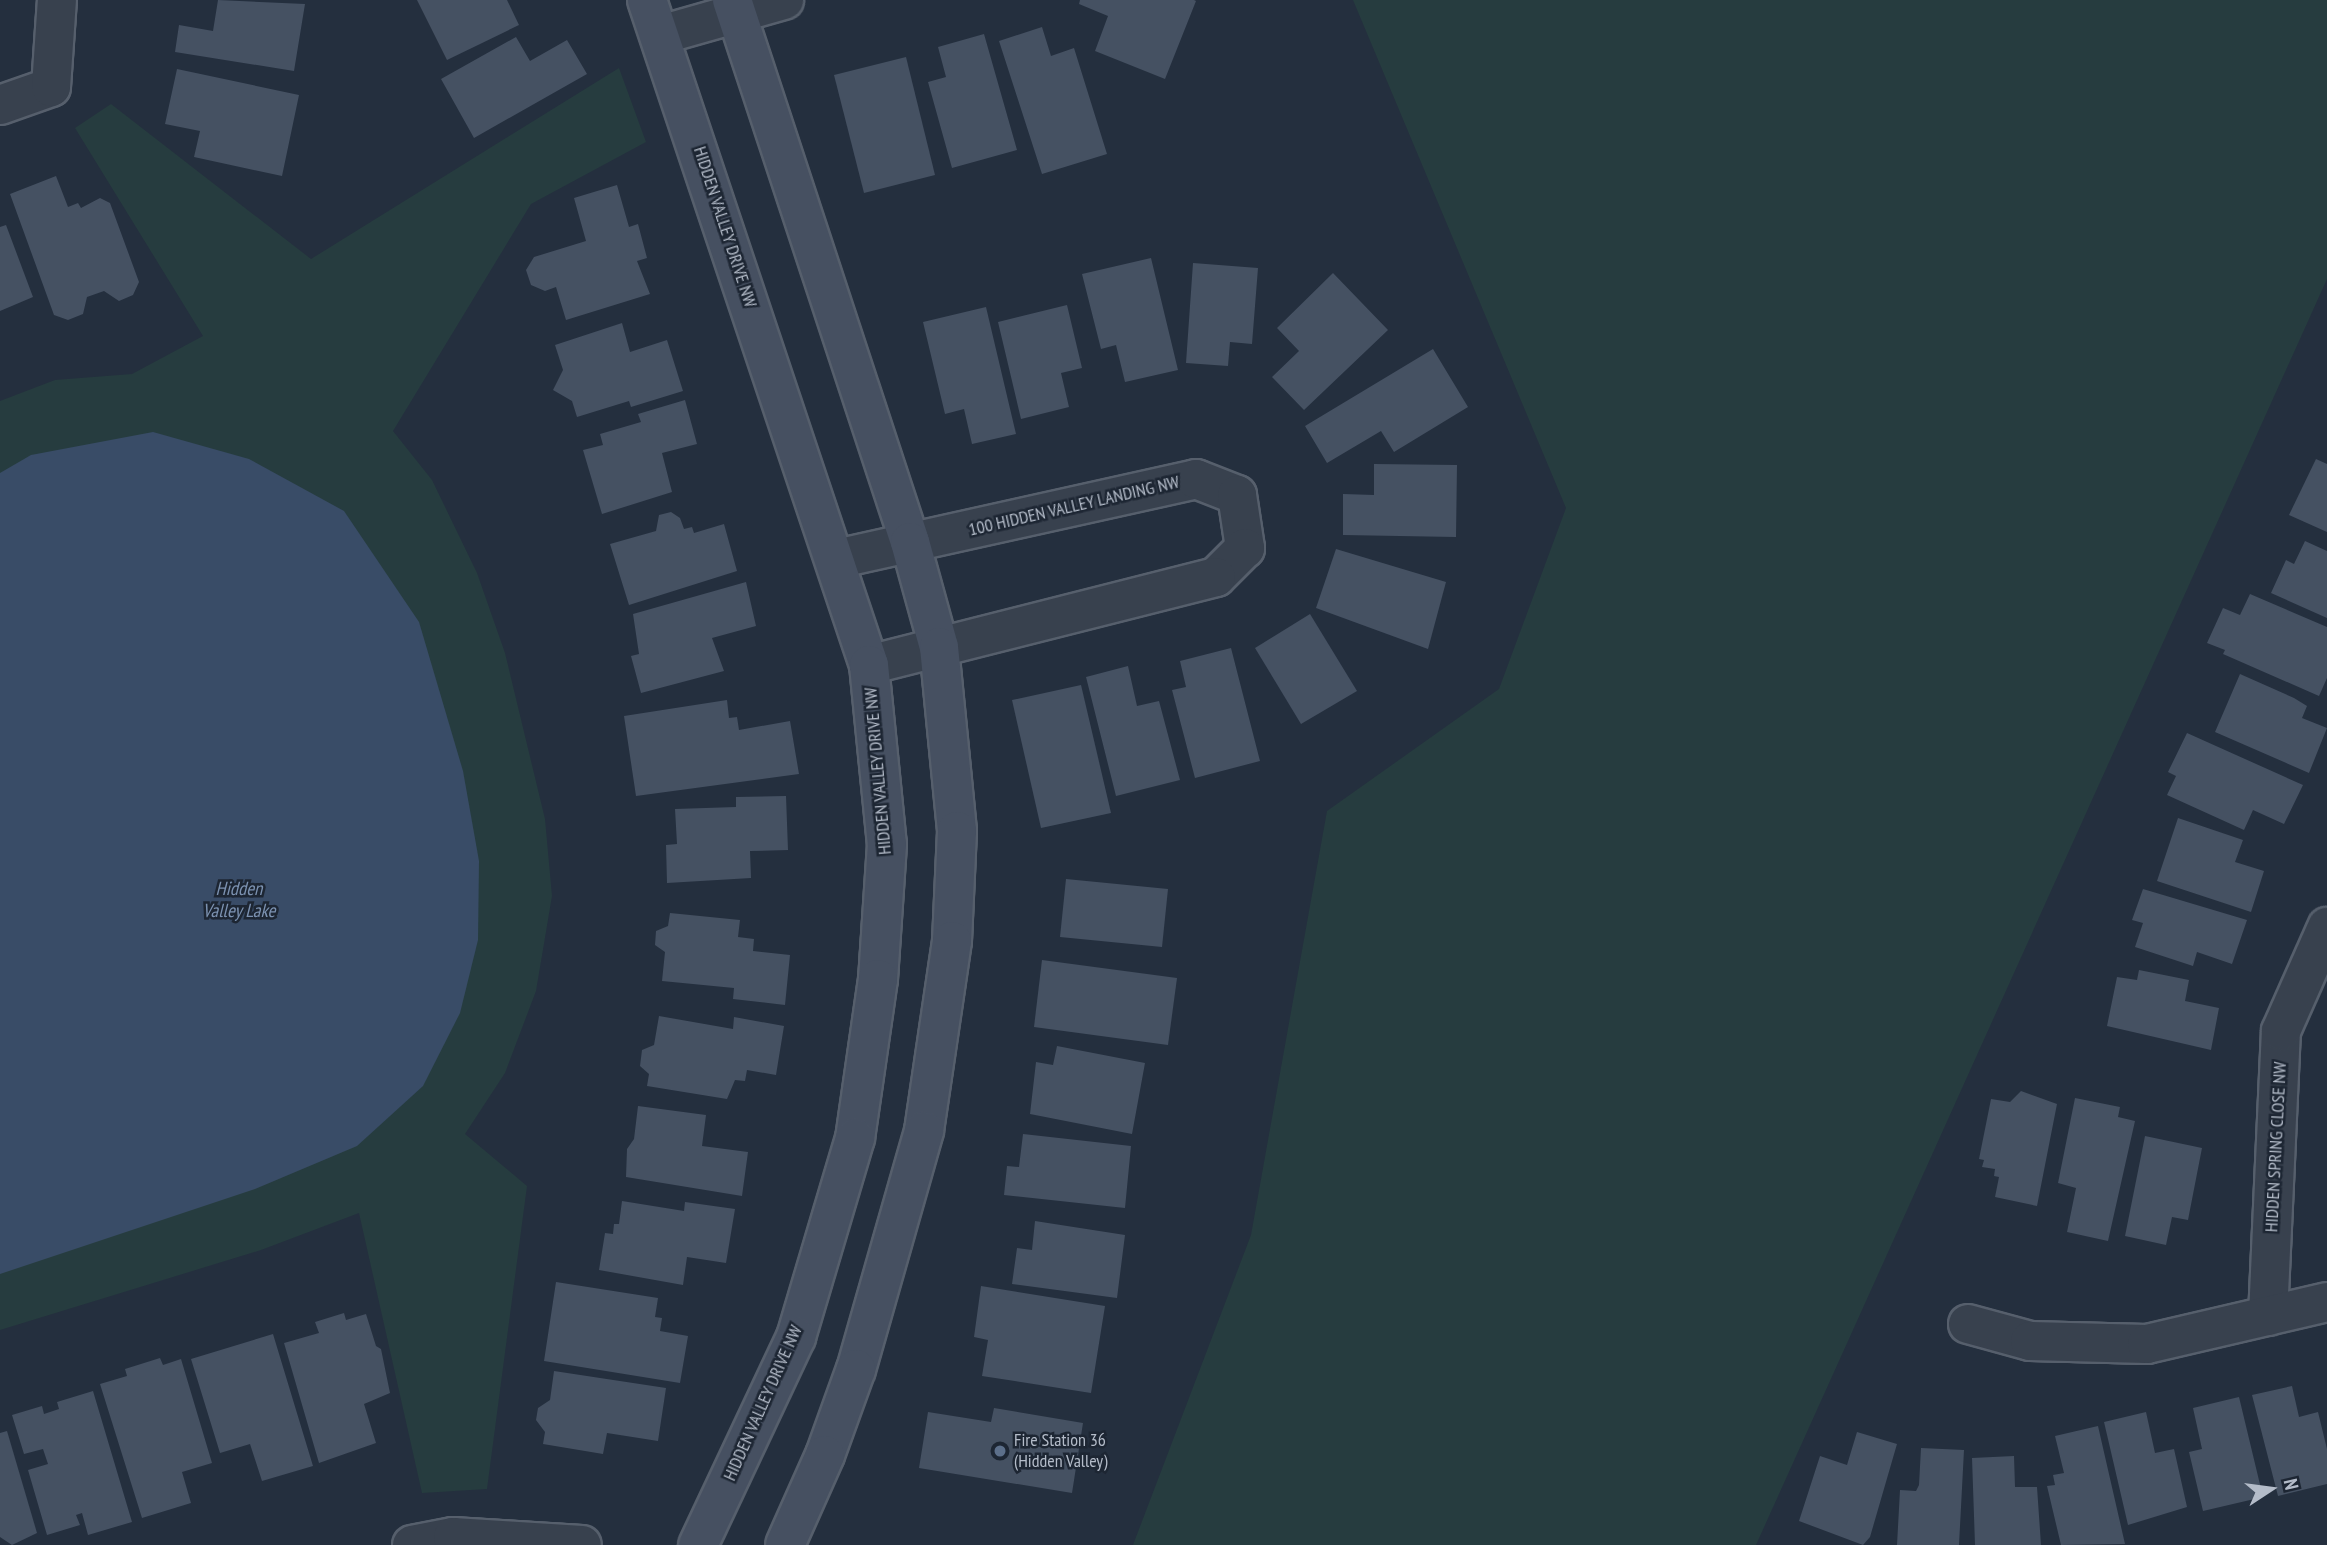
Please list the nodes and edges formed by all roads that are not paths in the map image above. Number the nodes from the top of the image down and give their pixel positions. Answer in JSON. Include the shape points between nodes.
{"nodes":[{"id":1,"x":57,"y":0,"type":"edge"},
{"id":2,"x":647,"y":0,"type":"edge"},
{"id":3,"x":784,"y":0,"type":"edge"},
{"id":4,"x":735,"y":5,"type":"edge"},
{"id":5,"x":660,"y":35,"type":"junction"},
{"id":6,"x":0,"y":105,"type":"edge"},
{"id":7,"x":910,"y":542,"type":"junction"},
{"id":8,"x":836,"y":559,"type":"junction"},
{"id":9,"x":939,"y":647,"type":"junction"},
{"id":10,"x":869,"y":666,"type":"junction"},
{"id":11,"x":2327,"y":928,"type":"edge"},
{"id":12,"x":2327,"y":1302,"type":"edge"},
{"id":13,"x":2268,"y":1316,"type":"junction"},
{"id":14,"x":1968,"y":1324,"type":"dead end"},
{"id":15,"x":412,"y":1545,"type":"edge"},
{"id":16,"x":582,"y":1545,"type":"edge"},
{"id":17,"x":698,"y":1545,"type":"edge"},
{"id":18,"x":785,"y":1545,"type":"edge"}],
"edges":[{"from":1,"to":6,"type":"street","via":[[51,87]]},
{"from":2,"to":5,"type":"street","name":"HIDDEN VALLEY DRIVE NW"},
{"from":3,"to":4,"type":"street"},
{"from":4,"to":5,"type":"street"},
{"from":4,"to":7,"type":"street"},
{"from":5,"to":8,"type":"street","name":"HIDDEN VALLEY DRIVE NW"},
{"from":7,"to":8,"type":"street","name":"100 HIDDEN VALLEY LANDING NW"},
{"from":7,"to":9,"type":"street"},
{"from":7,"to":9,"type":"street","name":"100 HIDDEN VALLEY LANDING NW","via":[[1196,479],[1237,495],[1245,548],[1216,577]]},
{"from":8,"to":10,"type":"street","name":"HIDDEN VALLEY DRIVE NW"},
{"from":9,"to":10,"type":"street","name":"100 HIDDEN VALLEY LANDING NW"},
{"from":9,"to":18,"type":"street","via":[[957,831],[952,942],[924,1131],[856,1369]]},
{"from":10,"to":17,"type":"street","name":"HIDDEN VALLEY DRIVE NW","via":[[887,844],[878,979],[855,1138],[796,1337]]},
{"from":11,"to":13,"type":"street","name":"HIDDEN SPRING CLOSE NW","via":[[2281,1031]]},
{"from":12,"to":13,"type":"street"},
{"from":13,"to":14,"type":"street","via":[[2147,1343],[2030,1341]]},
{"from":15,"to":16,"type":"street","via":[[453,1537]]}]}
